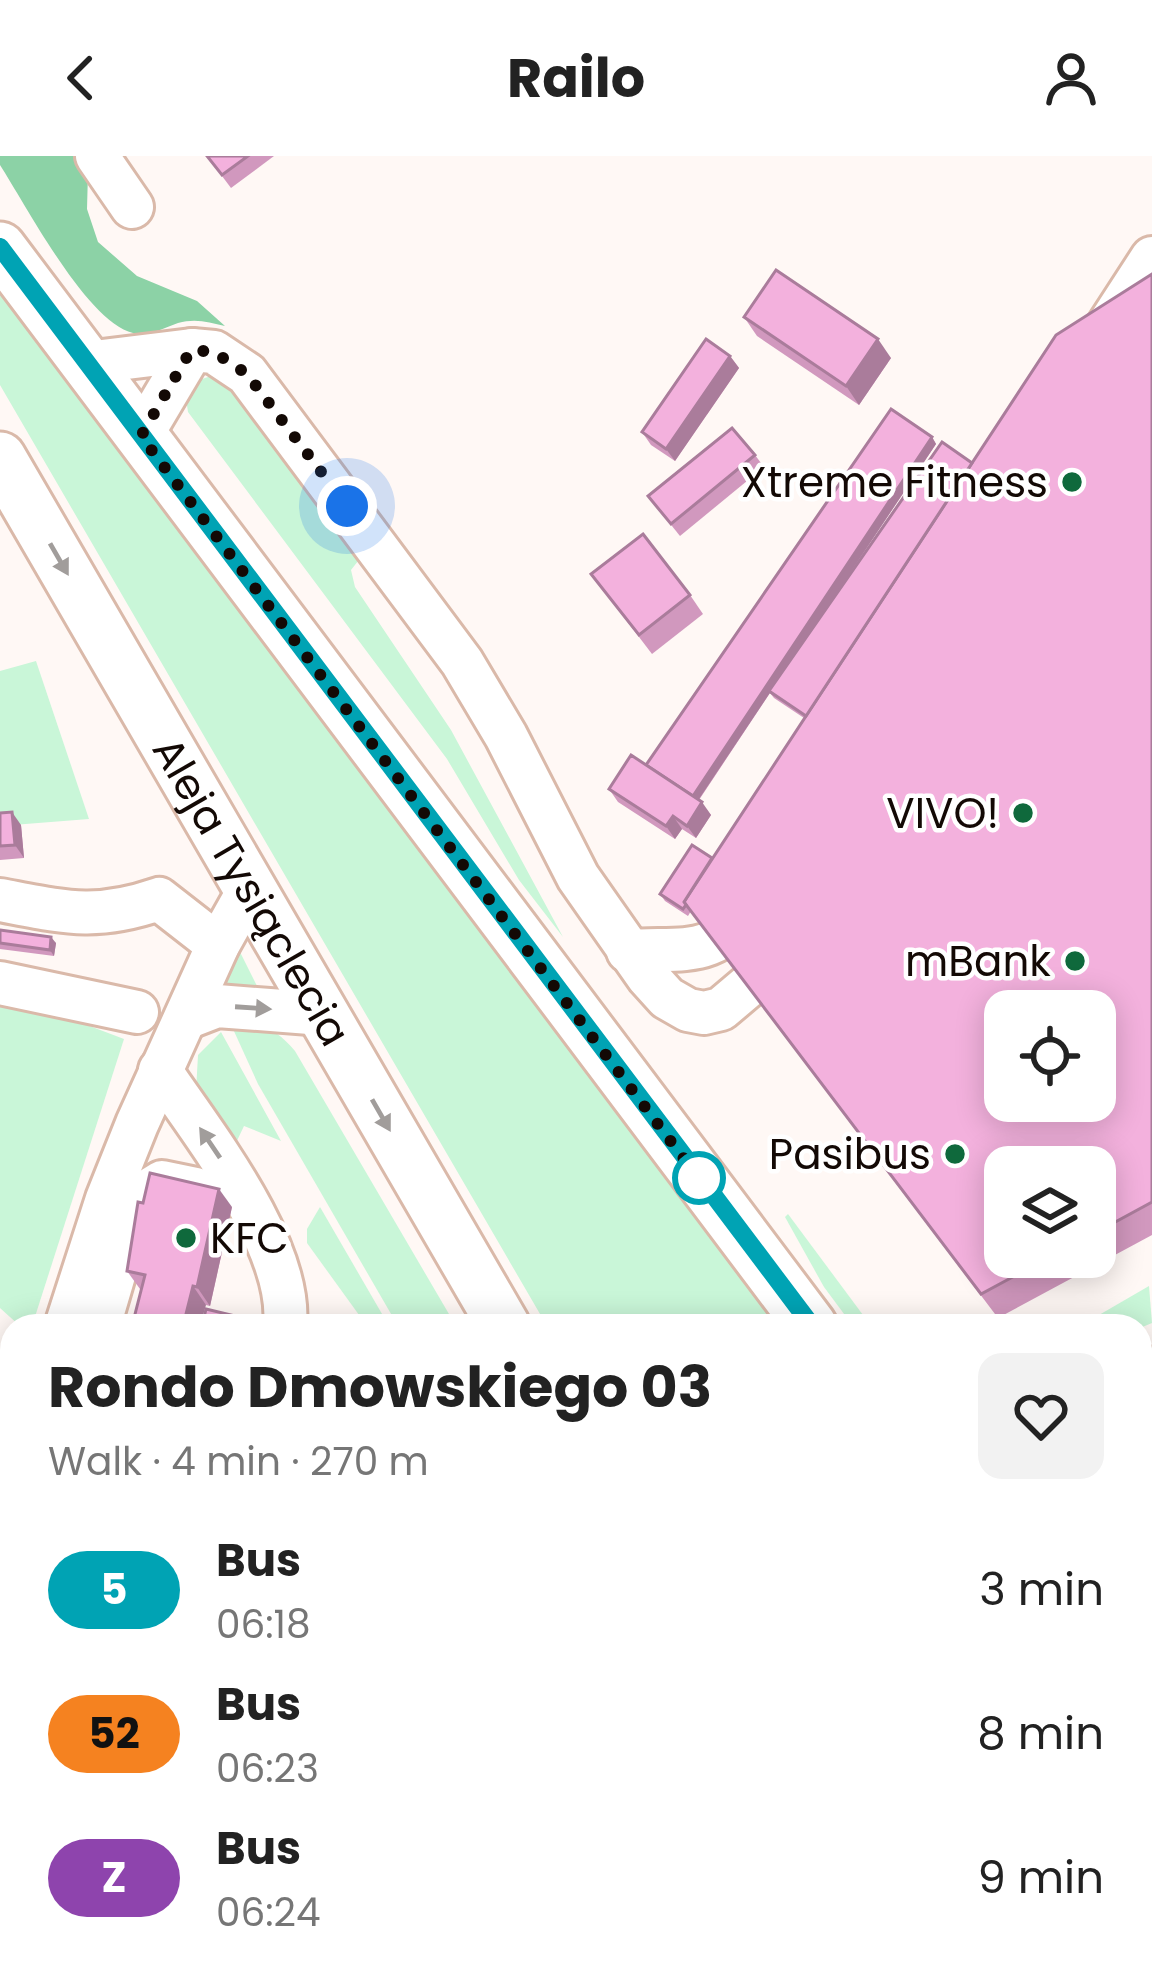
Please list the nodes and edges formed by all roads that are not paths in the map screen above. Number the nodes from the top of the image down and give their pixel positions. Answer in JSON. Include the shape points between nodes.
{"nodes":[{"id":1,"x":97,"y":156,"type":"edge"},
{"id":2,"x":132,"y":208,"type":"dead end"},
{"id":3,"x":0,"y":248,"type":"edge"},
{"id":4,"x":1152,"y":258,"type":"edge"},
{"id":5,"x":191,"y":350,"type":"junction"},
{"id":6,"x":1086,"y":358,"type":"edge"},
{"id":7,"x":86,"y":363,"type":"junction"},
{"id":8,"x":141,"y":436,"type":"junction"},
{"id":9,"x":0,"y":458,"type":"edge"},
{"id":10,"x":760,"y":873,"type":"edge"},
{"id":11,"x":250,"y":888,"type":"junction"},
{"id":12,"x":0,"y":900,"type":"edge"},
{"id":13,"x":218,"y":945,"type":"junction"},
{"id":14,"x":628,"y":950,"type":"junction"},
{"id":15,"x":0,"y":983,"type":"edge"},
{"id":16,"x":747,"y":987,"type":"edge"},
{"id":17,"x":137,"y":1012,"type":"dead end"},
{"id":18,"x":323,"y":1014,"type":"junction"},
{"id":19,"x":186,"y":1018,"type":"junction"},
{"id":20,"x":160,"y":1070,"type":"junction"},
{"id":21,"x":249,"y":1202,"type":"junction"},
{"id":22,"x":71,"y":1314,"type":"edge"},
{"id":23,"x":102,"y":1314,"type":"edge"},
{"id":24,"x":282,"y":1314,"type":"edge"},
{"id":25,"x":497,"y":1314,"type":"edge"},
{"id":26,"x":803,"y":1314,"type":"edge"}],
"edges":[{"from":1,"to":2,"type":"street"},
{"from":3,"to":7,"type":"main road"},
{"from":4,"to":6,"type":"street"},
{"from":5,"to":7,"type":"street"},
{"from":5,"to":8,"type":"street"},
{"from":5,"to":14,"type":"street","via":[[214,352],[247,374],[430,616]]},
{"from":7,"to":8,"type":"main road"},
{"from":8,"to":26,"type":"main road"},
{"from":9,"to":11,"type":"main road","name":"Aleja Tysiąclecia","one_way":true},
{"from":10,"to":14,"type":"street","via":[[749,909],[710,946]]},
{"from":11,"to":13,"type":"street"},
{"from":11,"to":18,"type":"main road","name":"Aleja Tysiąclecia"},
{"from":12,"to":13,"type":"street","via":[[75,914],[118,913],[159,898]]},
{"from":13,"to":19,"type":"street"},
{"from":14,"to":16,"type":"street","via":[[667,998],[688,1010],[721,1009]]},
{"from":15,"to":17,"type":"street"},
{"from":19,"to":18,"type":"street","one_way":true,"via":[[217,1006]]},
{"from":18,"to":25,"type":"main road","name":"Aleja Tysiąclecia","one_way":true},
{"from":19,"to":20,"type":"street"},
{"from":21,"to":20,"type":"street","one_way":true},
{"from":20,"to":22,"type":"street"},
{"from":21,"to":23,"type":"street","via":[[162,1182],[141,1195]]},
{"from":21,"to":24,"type":"street","via":[[277,1274]]}]}
